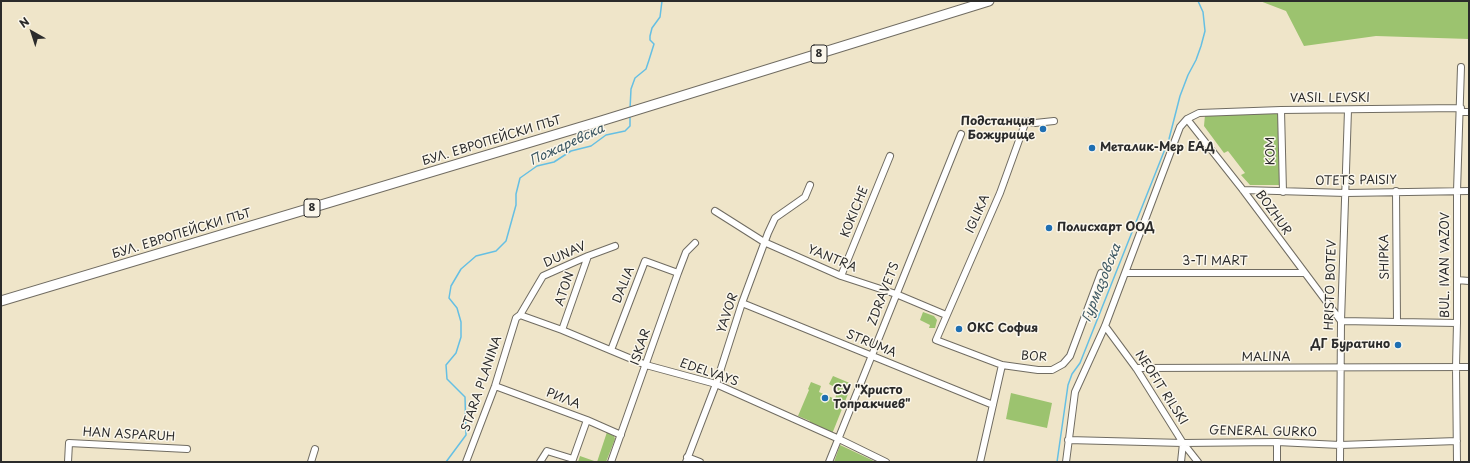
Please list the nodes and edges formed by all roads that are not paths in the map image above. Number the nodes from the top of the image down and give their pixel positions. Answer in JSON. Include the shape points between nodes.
{"nodes":[{"id":1,"x":989,"y":1,"type":"edge"},
{"id":2,"x":1461,"y":67,"type":"dead end"},
{"id":3,"x":1281,"y":110,"type":"junction"},
{"id":4,"x":1348,"y":110,"type":"junction"},
{"id":5,"x":1460,"y":110,"type":"junction"},
{"id":6,"x":1469,"y":112,"type":"edge"},
{"id":7,"x":1187,"y":119,"type":"junction"},
{"id":8,"x":1054,"y":121,"type":"dead end"},
{"id":9,"x":961,"y":134,"type":"dead end"},
{"id":10,"x":890,"y":156,"type":"dead end"},
{"id":11,"x":810,"y":186,"type":"dead end"},
{"id":12,"x":1243,"y":190,"type":"junction"},
{"id":13,"x":1396,"y":191,"type":"junction"},
{"id":14,"x":1457,"y":191,"type":"junction"},
{"id":15,"x":1469,"y":191,"type":"edge"},
{"id":16,"x":1283,"y":192,"type":"junction"},
{"id":17,"x":1346,"y":193,"type":"junction"},
{"id":18,"x":715,"y":211,"type":"dead end"},
{"id":19,"x":764,"y":242,"type":"junction"},
{"id":20,"x":695,"y":243,"type":"dead end"},
{"id":21,"x":615,"y":246,"type":"dead end"},
{"id":22,"x":588,"y":256,"type":"junction"},
{"id":23,"x":678,"y":273,"type":"junction"},
{"id":24,"x":1101,"y":273,"type":"dead end"},
{"id":25,"x":1127,"y":273,"type":"junction"},
{"id":26,"x":1304,"y":273,"type":"junction"},
{"id":27,"x":841,"y":276,"type":"junction"},
{"id":28,"x":1457,"y":280,"type":"junction"},
{"id":29,"x":1469,"y":281,"type":"edge"},
{"id":30,"x":896,"y":294,"type":"junction"},
{"id":31,"x":1,"y":301,"type":"edge"},
{"id":32,"x":742,"y":303,"type":"junction"},
{"id":33,"x":520,"y":315,"type":"junction"},
{"id":34,"x":946,"y":315,"type":"junction"},
{"id":35,"x":1340,"y":321,"type":"junction"},
{"id":36,"x":1397,"y":322,"type":"junction"},
{"id":37,"x":1457,"y":323,"type":"junction"},
{"id":38,"x":1105,"y":326,"type":"junction"},
{"id":39,"x":562,"y":330,"type":"junction"},
{"id":40,"x":936,"y":340,"type":"joint"},
{"id":41,"x":611,"y":350,"type":"junction"},
{"id":42,"x":872,"y":357,"type":"junction"},
{"id":43,"x":646,"y":364,"type":"junction"},
{"id":44,"x":1002,"y":365,"type":"junction"},
{"id":45,"x":1456,"y":367,"type":"junction"},
{"id":46,"x":1469,"y":367,"type":"edge"},
{"id":47,"x":1136,"y":368,"type":"junction"},
{"id":48,"x":1340,"y":369,"type":"junction"},
{"id":49,"x":716,"y":384,"type":"junction"},
{"id":50,"x":495,"y":386,"type":"junction"},
{"id":51,"x":992,"y":404,"type":"junction"},
{"id":52,"x":587,"y":420,"type":"junction"},
{"id":53,"x":621,"y":435,"type":"junction"},
{"id":54,"x":839,"y":439,"type":"junction"},
{"id":55,"x":1068,"y":440,"type":"junction"},
{"id":56,"x":1457,"y":441,"type":"junction"},
{"id":57,"x":1277,"y":442,"type":"junction"},
{"id":58,"x":1183,"y":443,"type":"junction"},
{"id":59,"x":1340,"y":445,"type":"junction"},
{"id":60,"x":187,"y":449,"type":"dead end"},
{"id":61,"x":315,"y":449,"type":"dead end"},
{"id":62,"x":686,"y":460,"type":"edge"},
{"id":63,"x":572,"y":461,"type":"edge"},
{"id":64,"x":613,"y":461,"type":"edge"},
{"id":65,"x":68,"y":462,"type":"edge"},
{"id":66,"x":311,"y":462,"type":"edge"},
{"id":67,"x":466,"y":462,"type":"edge"},
{"id":68,"x":473,"y":462,"type":"edge"},
{"id":69,"x":540,"y":462,"type":"edge"},
{"id":70,"x":700,"y":462,"type":"edge"},
{"id":71,"x":829,"y":462,"type":"edge"},
{"id":72,"x":886,"y":462,"type":"edge"},
{"id":73,"x":980,"y":462,"type":"edge"},
{"id":74,"x":1066,"y":462,"type":"edge"},
{"id":75,"x":1181,"y":462,"type":"edge"},
{"id":76,"x":1198,"y":462,"type":"edge"},
{"id":77,"x":1277,"y":462,"type":"edge"},
{"id":78,"x":1340,"y":462,"type":"edge"},
{"id":79,"x":1457,"y":462,"type":"edge"}],
"edges":[{"from":1,"to":31,"type":"main road","name":"БУЛ. ЕВРОПЕЙСКИ ПЪТ","number":"8"},
{"from":2,"to":5,"type":"street","name":"BUL. IVAN VAZOV"},
{"from":3,"to":4,"type":"street","name":"VASIL LEVSKI"},
{"from":3,"to":7,"type":"street","name":"VASIL LEVSKI","via":[[1199,113]]},
{"from":3,"to":16,"type":"street","name":"KOM"},
{"from":4,"to":5,"type":"street","name":"VASIL LEVSKI"},
{"from":4,"to":17,"type":"street","name":"HRISTO BOTEV"},
{"from":5,"to":6,"type":"street","name":"VASIL LEVSKI"},
{"from":5,"to":14,"type":"street","name":"BUL. IVAN VAZOV"},
{"from":7,"to":12,"type":"street","name":"BOZHUR"},
{"from":7,"to":25,"type":"street","via":[[1180,126]]},
{"from":8,"to":34,"type":"street","name":"IGLIKA","via":[[1026,121],[1000,193]]},
{"from":9,"to":30,"type":"street","name":"ZDRAVETS"},
{"from":10,"to":27,"type":"street","name":"KOKICHE"},
{"from":11,"to":19,"type":"street","name":"YAVOR","via":[[805,197],[775,218]]},
{"from":12,"to":16,"type":"street","name":"OTETS PAISIY"},
{"from":12,"to":26,"type":"street","name":"BOZHUR"},
{"from":13,"to":14,"type":"street","name":"OTETS PAISIY"},
{"from":13,"to":17,"type":"street","name":"OTETS PAISIY"},
{"from":13,"to":36,"type":"street","name":"SHIPKA"},
{"from":14,"to":15,"type":"street","name":"OTETS PAISIY"},
{"from":14,"to":28,"type":"street","name":"BUL. IVAN VAZOV"},
{"from":16,"to":17,"type":"street","name":"OTETS PAISIY"},
{"from":17,"to":35,"type":"street","name":"HRISTO BOTEV"},
{"from":18,"to":19,"type":"street","name":"YANTRA"},
{"from":19,"to":27,"type":"street","name":"YANTRA"},
{"from":19,"to":32,"type":"street","name":"YAVOR"},
{"from":20,"to":23,"type":"street","name":"ISKAR","via":[[686,252]]},
{"from":21,"to":22,"type":"street","name":"DUNAV"},
{"from":22,"to":33,"type":"street","name":"DUNAV","via":[[542,276]]},
{"from":22,"to":39,"type":"street","name":"ATON"},
{"from":23,"to":41,"type":"street","name":"DALIA","via":[[646,261]]},
{"from":23,"to":43,"type":"street","name":"ISKAR"},
{"from":24,"to":44,"type":"street","name":"BOR","via":[[1070,356],[1063,364],[1052,370]]},
{"from":25,"to":26,"type":"street","name":"3-TI MART"},
{"from":25,"to":38,"type":"street"},
{"from":26,"to":35,"type":"street","name":"BOZHUR"},
{"from":27,"to":30,"type":"street","name":"YANTRA"},
{"from":28,"to":29,"type":"street"},
{"from":28,"to":37,"type":"street","name":"BUL. IVAN VAZOV"},
{"from":30,"to":34,"type":"street","name":"YANTRA"},
{"from":30,"to":42,"type":"street","name":"ZDRAVETS"},
{"from":32,"to":42,"type":"street","name":"STRUMA"},
{"from":32,"to":49,"type":"street","name":"YAVOR"},
{"from":33,"to":39,"type":"street","name":"EDELVAYS"},
{"from":33,"to":50,"type":"street","name":"STARA PLANINA","via":[[516,318]]},
{"from":34,"to":40,"type":"street","name":"IGLIKA"},
{"from":35,"to":36,"type":"street"},
{"from":35,"to":48,"type":"street","name":"HRISTO BOTEV"},
{"from":36,"to":37,"type":"street"},
{"from":37,"to":45,"type":"street","name":"BUL. IVAN VAZOV"},
{"from":38,"to":47,"type":"street","name":"NEOFIT RILSKI"},
{"from":38,"to":55,"type":"street","via":[[1075,392]]},
{"from":39,"to":41,"type":"street","name":"EDELVAYS"},
{"from":40,"to":44,"type":"street","name":"BOR"},
{"from":41,"to":43,"type":"street","name":"EDELVAYS"},
{"from":42,"to":51,"type":"street","name":"STRUMA"},
{"from":42,"to":54,"type":"street","name":"ZDRAVETS"},
{"from":43,"to":49,"type":"street","name":"EDELVAYS"},
{"from":43,"to":53,"type":"street","name":"ISKAR"},
{"from":44,"to":51,"type":"street"},
{"from":45,"to":46,"type":"street","name":"MALINA"},
{"from":45,"to":48,"type":"street","name":"MALINA"},
{"from":45,"to":56,"type":"street","name":"BUL. IVAN VAZOV"},
{"from":47,"to":48,"type":"street","name":"MALINA"},
{"from":47,"to":58,"type":"street","name":"NEOFIT RILSKI"},
{"from":48,"to":59,"type":"street","name":"HRISTO BOTEV"},
{"from":49,"to":54,"type":"street","name":"EDELVAYS"},
{"from":49,"to":62,"type":"street","name":"YAVOR"},
{"from":50,"to":52,"type":"street","name":"РИЛА"},
{"from":50,"to":67,"type":"street","name":"STARA PLANINA"},
{"from":51,"to":73,"type":"street"},
{"from":52,"to":53,"type":"street","name":"РИЛА"},
{"from":52,"to":63,"type":"street"},
{"from":53,"to":64,"type":"street","name":"ISKAR"},
{"from":54,"to":71,"type":"street","name":"ZDRAVETS"},
{"from":54,"to":72,"type":"street","name":"EDELVAYS"},
{"from":55,"to":58,"type":"street","name":"GENERAL GURKO"},
{"from":55,"to":74,"type":"street"},
{"from":56,"to":59,"type":"street","name":"GENERAL GURKO"},
{"from":56,"to":79,"type":"street","name":"BUL. IVAN VAZOV"},
{"from":57,"to":58,"type":"street","name":"GENERAL GURKO"},
{"from":57,"to":59,"type":"street","name":"GENERAL GURKO"},
{"from":57,"to":77,"type":"street"},
{"from":58,"to":75,"type":"street"},
{"from":58,"to":76,"type":"street","name":"NEOFIT RILSKI"},
{"from":59,"to":78,"type":"street","name":"HRISTO BOTEV"},
{"from":60,"to":65,"type":"street","name":"HAN ASPARUH","via":[[69,443]]},
{"from":61,"to":66,"type":"street"},
{"from":62,"to":70,"type":"street"},
{"from":63,"to":69,"type":"street","via":[[547,451]]},
{"from":67,"to":68,"type":"street"}]}
